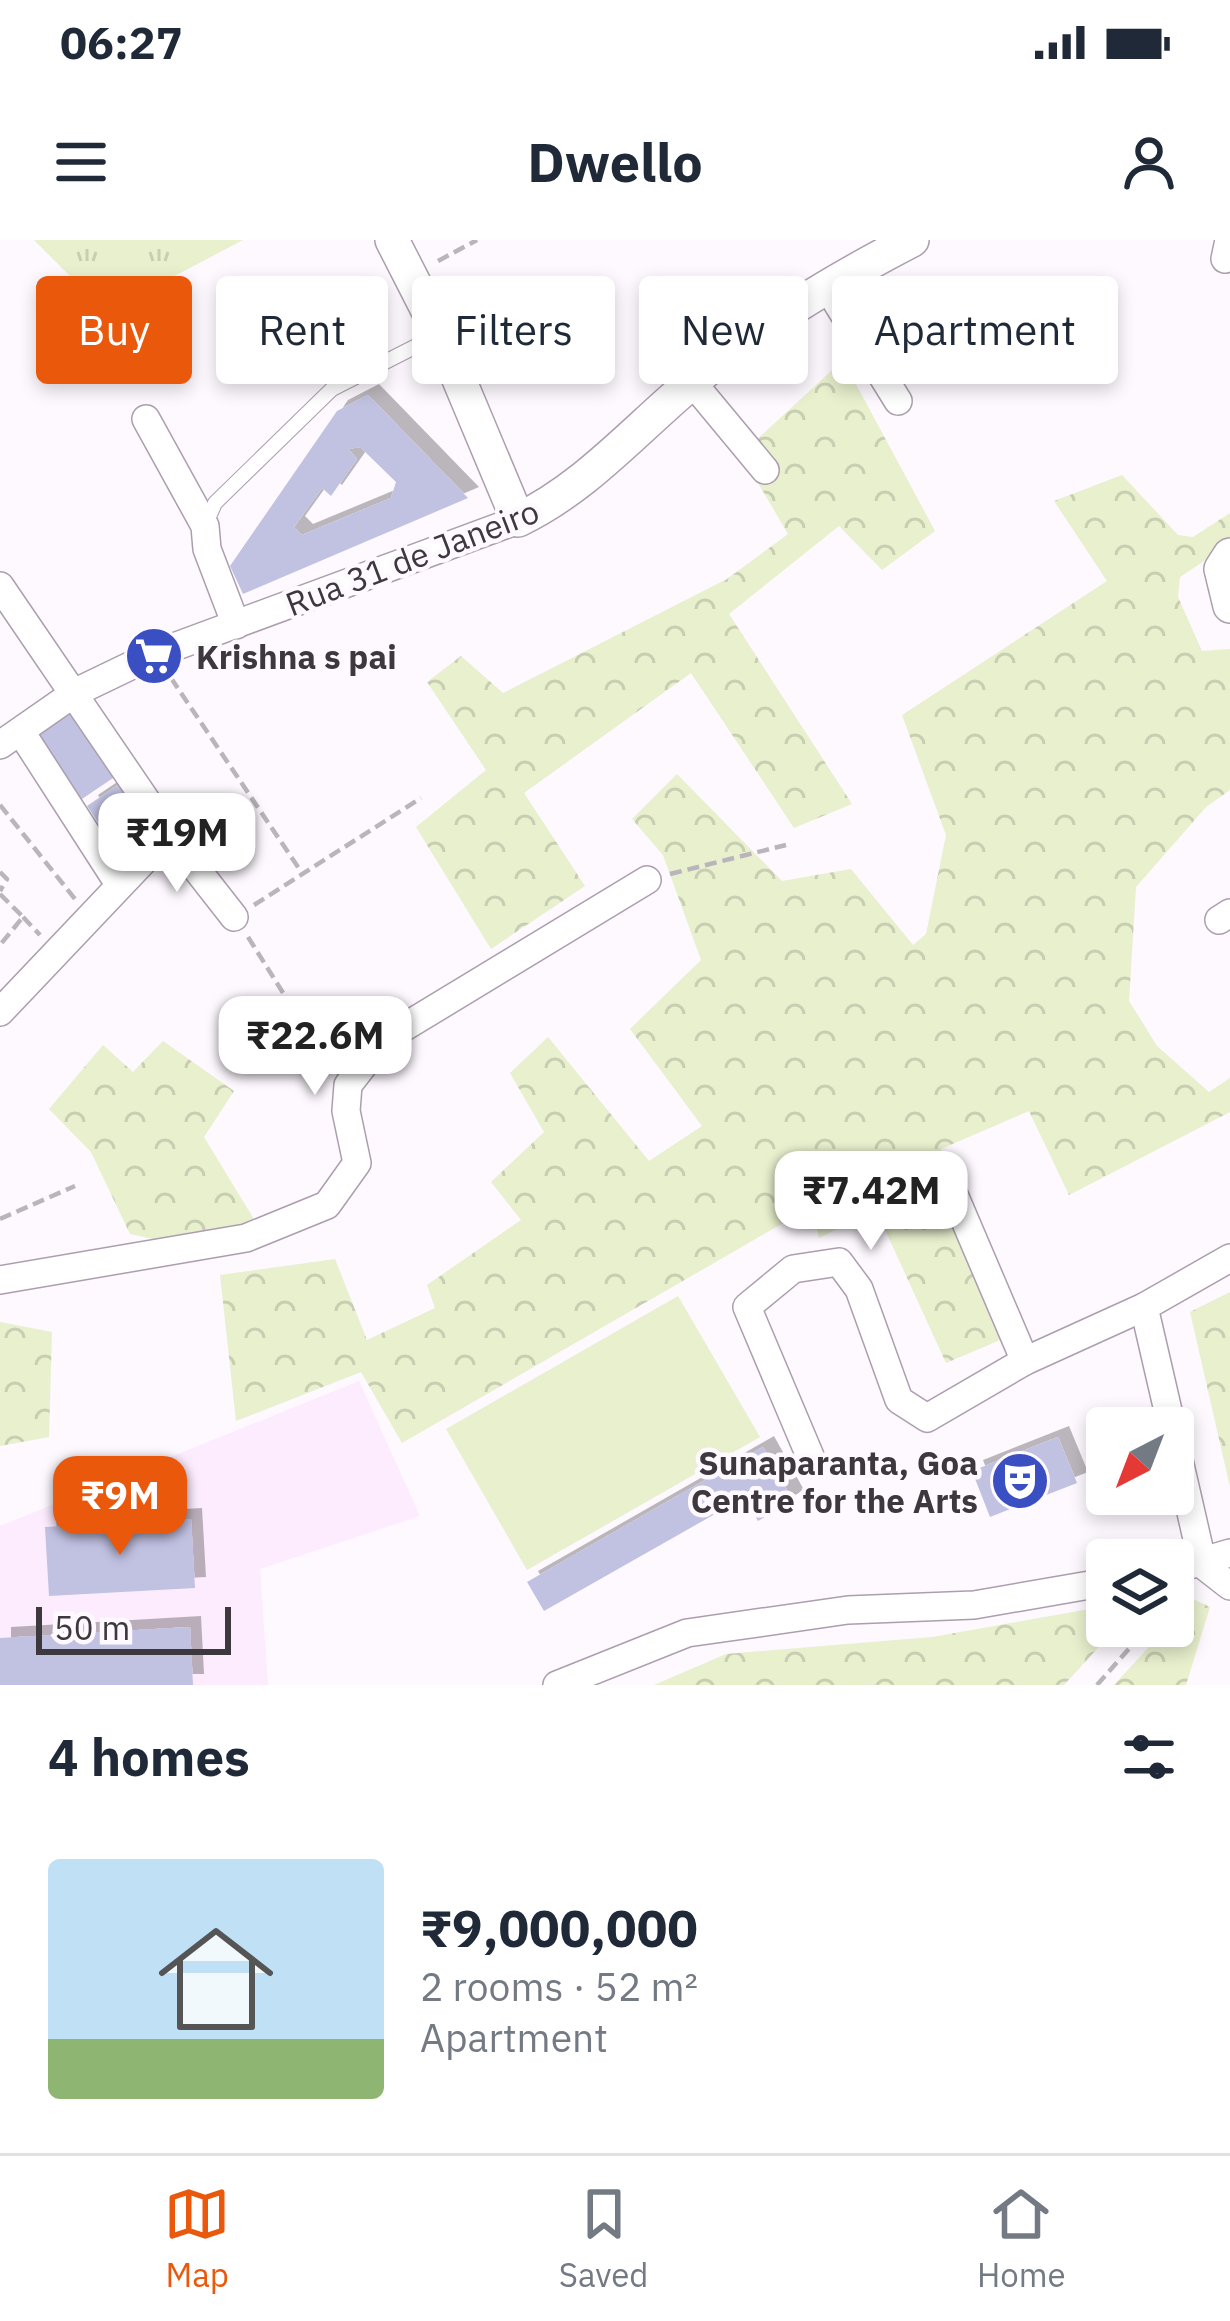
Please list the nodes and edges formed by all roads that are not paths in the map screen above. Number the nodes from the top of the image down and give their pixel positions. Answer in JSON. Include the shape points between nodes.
{"nodes":[{"id":1,"x":392,"y":240,"type":"edge"},
{"id":2,"x":912,"y":240,"type":"edge"},
{"id":3,"x":412,"y":279,"type":"edge"},
{"id":4,"x":826,"y":285,"type":"junction"},
{"id":5,"x":808,"y":298,"type":"edge"},
{"id":6,"x":412,"y":348,"type":"edge"},
{"id":7,"x":461,"y":384,"type":"edge"},
{"id":8,"x":690,"y":384,"type":"edge"},
{"id":9,"x":694,"y":384,"type":"edge"},
{"id":10,"x":898,"y":400,"type":"dead end"},
{"id":11,"x":146,"y":419,"type":"dead end"},
{"id":12,"x":765,"y":470,"type":"dead end"},
{"id":13,"x":518,"y":520,"type":"junction"},
{"id":14,"x":205,"y":526,"type":"junction"},
{"id":15,"x":1230,"y":555,"type":"edge"},
{"id":16,"x":0,"y":586,"type":"edge"},
{"id":17,"x":1230,"y":606,"type":"edge"},
{"id":18,"x":236,"y":625,"type":"junction"},
{"id":19,"x":76,"y":692,"type":"junction"},
{"id":20,"x":10,"y":738,"type":"edge"},
{"id":21,"x":169,"y":835,"type":"junction"},
{"id":22,"x":647,"y":880,"type":"road end"},
{"id":23,"x":118,"y":884,"type":"junction"},
{"id":24,"x":234,"y":917,"type":"road end"},
{"id":25,"x":0,"y":1012,"type":"edge"},
{"id":26,"x":916,"y":1166,"type":"dead end"},
{"id":27,"x":1230,"y":1258,"type":"edge"},
{"id":28,"x":0,"y":1280,"type":"edge"},
{"id":29,"x":1144,"y":1307,"type":"junction"},
{"id":30,"x":1024,"y":1361,"type":"junction"},
{"id":31,"x":1167,"y":1407,"type":"edge"},
{"id":32,"x":810,"y":1456,"type":"dead end"},
{"id":33,"x":1191,"y":1515,"type":"edge"},
{"id":34,"x":1230,"y":1553,"type":"edge"},
{"id":35,"x":1203,"y":1565,"type":"junction"},
{"id":36,"x":1194,"y":1566,"type":"edge"},
{"id":37,"x":1086,"y":1586,"type":"edge"},
{"id":38,"x":1230,"y":1586,"type":"edge"},
{"id":39,"x":557,"y":1685,"type":"edge"}],
"edges":[{"from":1,"to":3,"type":"street"},
{"from":2,"to":4,"type":"street","name":"Rua 31 de Janeiro"},
{"from":4,"to":5,"type":"street","name":"Rua 31 de Janeiro"},
{"from":4,"to":10,"type":"street"},
{"from":6,"to":14,"type":"lane","via":[[332,389],[215,503]]},
{"from":7,"to":13,"type":"street"},
{"from":8,"to":13,"type":"street","name":"Rua 31 de Janeiro","via":[[559,500]]},
{"from":9,"to":12,"type":"street"},
{"from":11,"to":14,"type":"street"},
{"from":13,"to":18,"type":"street","name":"Rua 31 de Janeiro"},
{"from":14,"to":18,"type":"street"},
{"from":15,"to":17,"type":"street","via":[[1221,569]]},
{"from":16,"to":19,"type":"street"},
{"from":18,"to":19,"type":"street","name":"Rua 31 de Janeiro"},
{"from":19,"to":20,"type":"street","name":"Rua 31 de Janeiro"},
{"from":19,"to":21,"type":"street"},
{"from":20,"to":23,"type":"street"},
{"from":21,"to":23,"type":"street"},
{"from":21,"to":24,"type":"street"},
{"from":22,"to":28,"type":"street","via":[[383,1040],[348,1085],[357,1163],[327,1205],[246,1238]]},
{"from":23,"to":25,"type":"street"},
{"from":26,"to":30,"type":"street","via":[[946,1176]]},
{"from":27,"to":29,"type":"street"},
{"from":29,"to":30,"type":"street"},
{"from":29,"to":31,"type":"street"},
{"from":30,"to":32,"type":"street","via":[[927,1418],[899,1400],[859,1289],[839,1262],[793,1269],[747,1307]]},
{"from":33,"to":35,"type":"street"},
{"from":34,"to":35,"type":"street"},
{"from":35,"to":36,"type":"street"},
{"from":35,"to":38,"type":"street"},
{"from":37,"to":39,"type":"street","via":[[974,1605],[848,1610],[687,1633]]}]}
